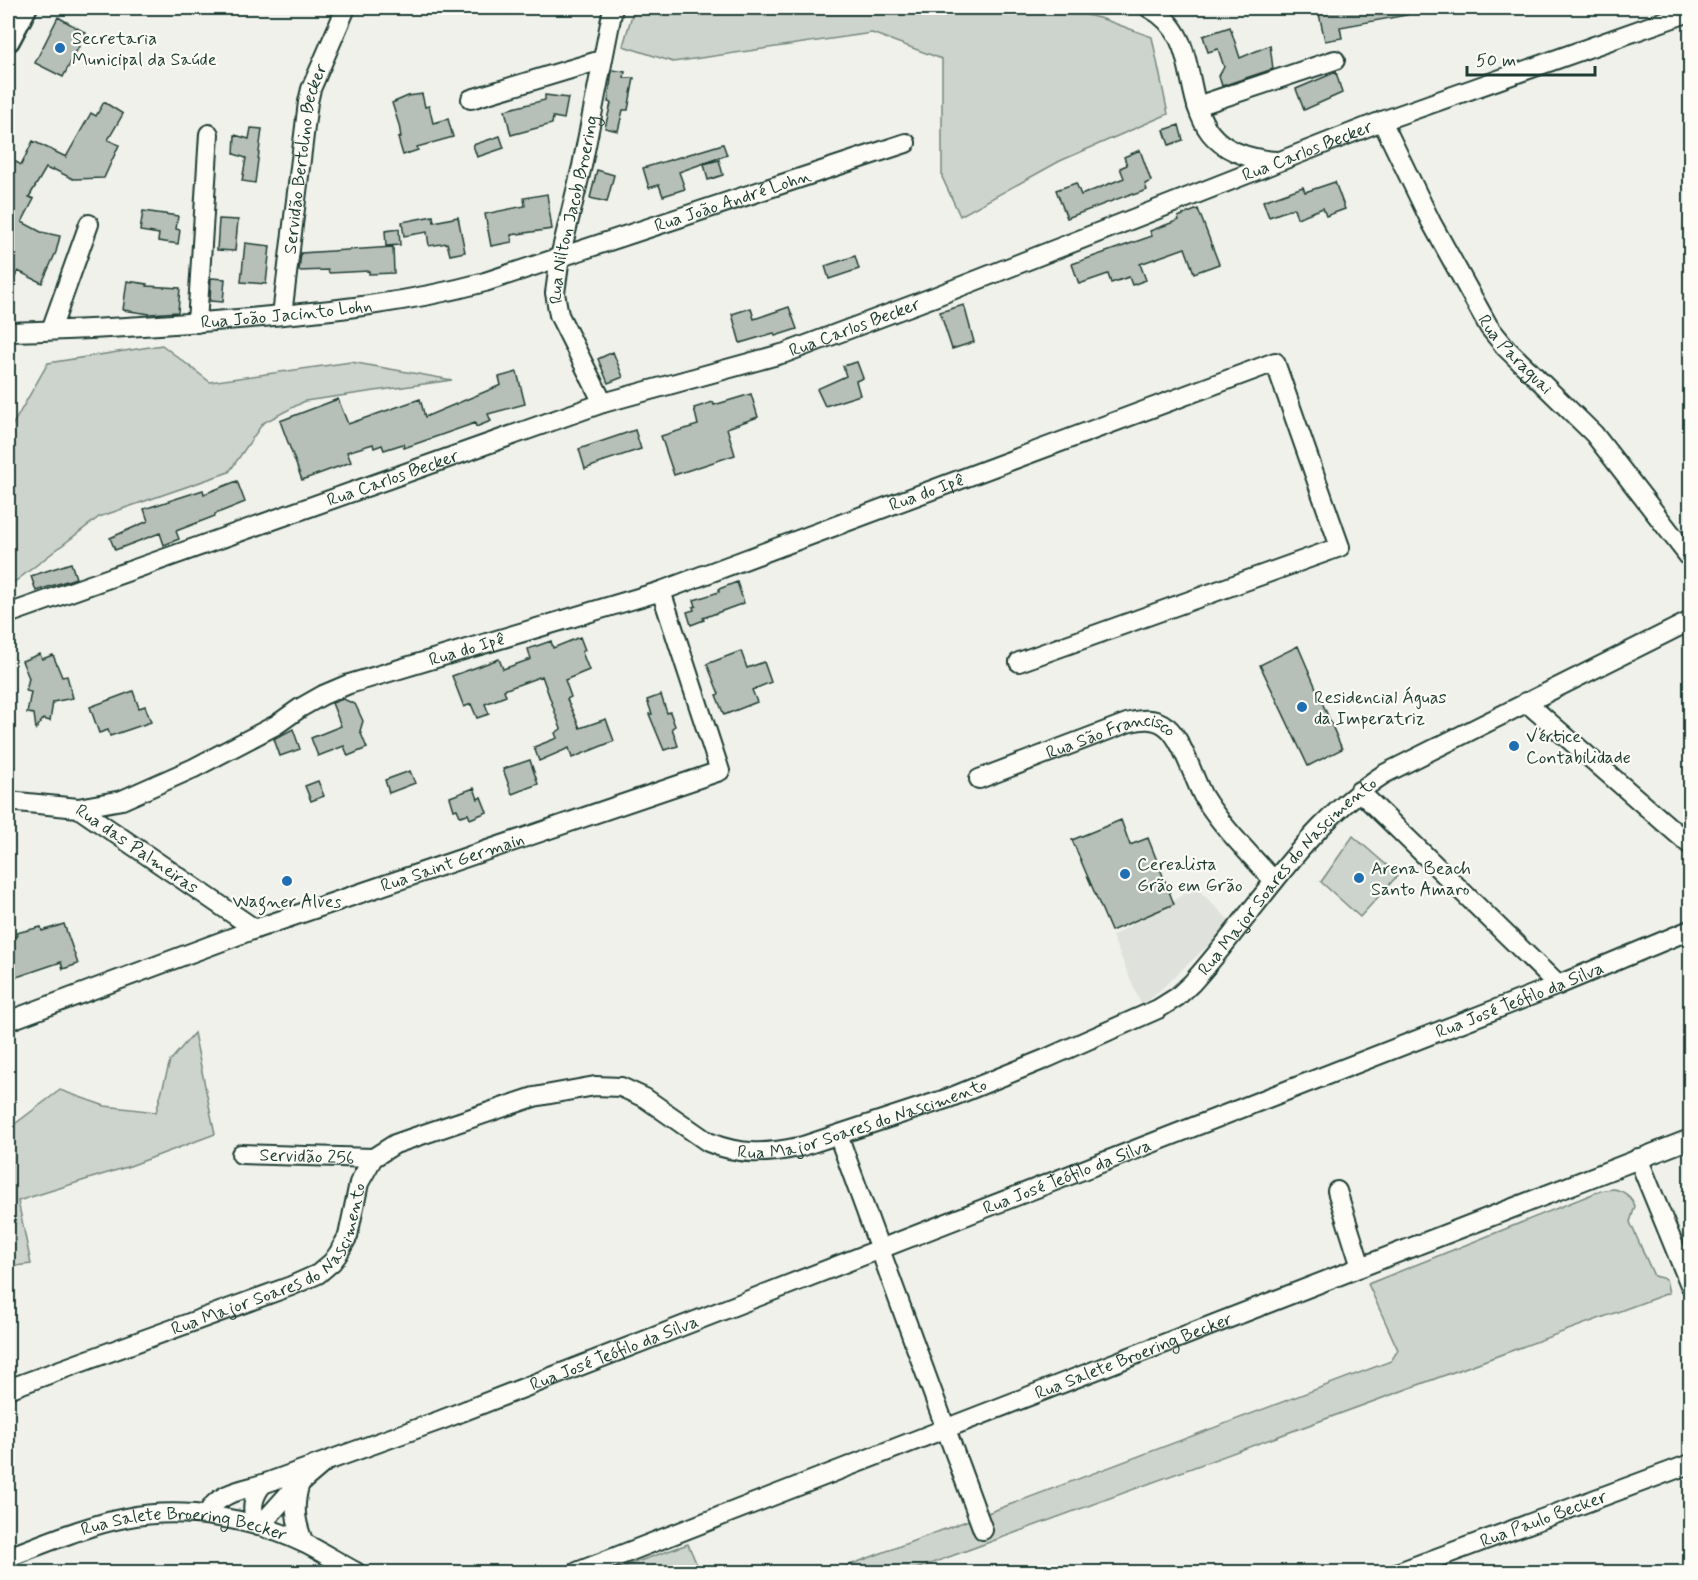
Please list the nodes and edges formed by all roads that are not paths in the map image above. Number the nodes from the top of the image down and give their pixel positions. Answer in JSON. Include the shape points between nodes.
{"nodes":[{"id":1,"x":25,"y":8,"type":"edge"},
{"id":2,"x":346,"y":8,"type":"edge"},
{"id":3,"x":613,"y":8,"type":"edge"},
{"id":4,"x":1149,"y":8,"type":"edge"},
{"id":5,"x":1690,"y":12,"type":"edge"},
{"id":6,"x":8,"y":40,"type":"edge"},
{"id":7,"x":601,"y":60,"type":"junction"},
{"id":8,"x":1335,"y":60,"type":"dead end"},
{"id":9,"x":471,"y":99,"type":"dead end"},
{"id":10,"x":1197,"y":106,"type":"junction"},
{"id":11,"x":1382,"y":121,"type":"junction"},
{"id":12,"x":209,"y":134,"type":"dead end"},
{"id":13,"x":906,"y":143,"type":"dead end"},
{"id":14,"x":1278,"y":161,"type":"junction"},
{"id":15,"x":89,"y":224,"type":"dead end"},
{"id":16,"x":560,"y":257,"type":"junction"},
{"id":17,"x":282,"y":315,"type":"junction"},
{"id":18,"x":197,"y":323,"type":"junction"},
{"id":19,"x":51,"y":330,"type":"junction"},
{"id":20,"x":8,"y":332,"type":"edge"},
{"id":21,"x":603,"y":403,"type":"junction"},
{"id":22,"x":1690,"y":558,"type":"edge"},
{"id":23,"x":661,"y":591,"type":"junction"},
{"id":24,"x":8,"y":614,"type":"edge"},
{"id":25,"x":1690,"y":621,"type":"edge"},
{"id":26,"x":1019,"y":662,"type":"dead end"},
{"id":27,"x":1526,"y":702,"type":"junction"},
{"id":28,"x":979,"y":779,"type":"dead end"},
{"id":29,"x":1359,"y":790,"type":"junction"},
{"id":30,"x":8,"y":801,"type":"edge"},
{"id":31,"x":78,"y":808,"type":"junction"},
{"id":32,"x":1690,"y":846,"type":"edge"},
{"id":33,"x":1274,"y":881,"type":"junction"},
{"id":34,"x":255,"y":929,"type":"junction"},
{"id":35,"x":1690,"y":930,"type":"edge"},
{"id":36,"x":1558,"y":985,"type":"junction"},
{"id":37,"x":8,"y":1021,"type":"edge"},
{"id":38,"x":837,"y":1135,"type":"junction"},
{"id":39,"x":1690,"y":1139,"type":"edge"},
{"id":40,"x":241,"y":1154,"type":"dead end"},
{"id":41,"x":373,"y":1158,"type":"junction"},
{"id":42,"x":1638,"y":1158,"type":"junction"},
{"id":43,"x":1337,"y":1191,"type":"dead end"},
{"id":44,"x":880,"y":1248,"type":"junction"},
{"id":45,"x":1361,"y":1267,"type":"junction"},
{"id":46,"x":1690,"y":1285,"type":"edge"},
{"id":47,"x":8,"y":1389,"type":"edge"},
{"id":48,"x":948,"y":1430,"type":"junction"},
{"id":49,"x":325,"y":1462,"type":"junction"},
{"id":50,"x":1690,"y":1464,"type":"edge"},
{"id":51,"x":300,"y":1483,"type":"junction"},
{"id":52,"x":263,"y":1484,"type":"junction"},
{"id":53,"x":207,"y":1515,"type":"junction"},
{"id":54,"x":258,"y":1526,"type":"junction"},
{"id":55,"x":983,"y":1530,"type":"dead end"},
{"id":56,"x":304,"y":1543,"type":"junction"},
{"id":57,"x":8,"y":1557,"type":"edge"},
{"id":58,"x":356,"y":1572,"type":"edge"},
{"id":59,"x":577,"y":1572,"type":"edge"},
{"id":60,"x":1399,"y":1572,"type":"edge"}],
"edges":[{"from":1,"to":6,"type":"main road"},
{"from":2,"to":17,"type":"street","name":"Servidão Bertolino Becker","via":[[308,102]]},
{"from":3,"to":7,"type":"street","name":"Rua Nilton Jacob Broering"},
{"from":4,"to":10,"type":"street","via":[[1167,19],[1178,35]]},
{"from":5,"to":11,"type":"street","name":"Rua Carlos Becker"},
{"from":7,"to":9,"type":"street"},
{"from":7,"to":16,"type":"street","name":"Rua Nilton Jacob Broering"},
{"from":8,"to":10,"type":"street"},
{"from":10,"to":14,"type":"street","via":[[1205,125],[1222,146],[1258,160]]},
{"from":11,"to":14,"type":"street","name":"Rua Carlos Becker"},
{"from":11,"to":22,"type":"street","name":"Rua Paraguai","via":[[1488,327],[1594,434]]},
{"from":12,"to":18,"type":"street"},
{"from":13,"to":16,"type":"street","name":"Rua João André Lohn"},
{"from":14,"to":21,"type":"street","name":"Rua Carlos Becker","via":[[785,353]]},
{"from":15,"to":19,"type":"street"},
{"from":16,"to":17,"type":"street","name":"Rua João Jacinto Lohn","via":[[420,298]]},
{"from":16,"to":21,"type":"street","name":"Rua Nilton Jacob Broering","via":[[556,305]]},
{"from":17,"to":18,"type":"street","name":"Rua João Jacinto Lohn"},
{"from":18,"to":19,"type":"street","name":"Rua João Jacinto Lohn"},
{"from":19,"to":20,"type":"street","name":"Rua João Jacinto Lohn"},
{"from":21,"to":24,"type":"street","name":"Rua Carlos Becker"},
{"from":23,"to":26,"type":"street","name":"Rua do Ipê","via":[[1275,362],[1340,547]]},
{"from":23,"to":31,"type":"street","name":"Rua do Ipê","via":[[349,684],[194,768],[122,800]]},
{"from":23,"to":34,"type":"street","name":"Rua Saint Germain","via":[[720,771]]},
{"from":25,"to":27,"type":"street","name":"Rua Major Soares do Nascimento"},
{"from":27,"to":29,"type":"street","name":"Rua Major Soares do Nascimento"},
{"from":27,"to":32,"type":"street"},
{"from":28,"to":33,"type":"street","name":"Rua São Francisco","via":[[1127,723],[1157,721],[1173,734],[1220,820]]},
{"from":29,"to":33,"type":"street","name":"Rua Major Soares do Nascimento","via":[[1319,828]]},
{"from":29,"to":36,"type":"street"},
{"from":30,"to":31,"type":"street","name":"Rua das Palmeiras"},
{"from":31,"to":34,"type":"street","name":"Rua das Palmeiras"},
{"from":33,"to":38,"type":"street","name":"Rua Major Soares do Nascimento","via":[[1185,991],[1167,1003],[949,1098]]},
{"from":34,"to":37,"type":"street","name":"Rua Saint Germain"},
{"from":35,"to":36,"type":"street","name":"Rua José Teófilo da Silva"},
{"from":36,"to":44,"type":"street","name":"Rua José Teófilo da Silva"},
{"from":38,"to":41,"type":"street","name":"Rua Major Soares do Nascimento","via":[[778,1152],[734,1151],[708,1142],[645,1098],[621,1087],[596,1086],[534,1097],[395,1144]]},
{"from":38,"to":44,"type":"street"},
{"from":39,"to":42,"type":"street","name":"Rua Salete Broering Becker"},
{"from":40,"to":41,"type":"street","name":"Servidão 256"},
{"from":41,"to":47,"type":"street","name":"Rua Major Soares do Nascimento","via":[[359,1183],[348,1236],[332,1262],[318,1274]]},
{"from":42,"to":45,"type":"street","name":"Rua Salete Broering Becker"},
{"from":42,"to":46,"type":"street"},
{"from":43,"to":45,"type":"street"},
{"from":44,"to":48,"type":"street"},
{"from":44,"to":49,"type":"street","name":"Rua José Teófilo da Silva"},
{"from":45,"to":48,"type":"street","name":"Rua Salete Broering Becker"},
{"from":48,"to":55,"type":"street"},
{"from":48,"to":59,"type":"street","name":"Rua Salete Broering Becker"},
{"from":49,"to":51,"type":"street"},
{"from":49,"to":52,"type":"street","name":"Rua José Teófilo da Silva"},
{"from":50,"to":60,"type":"street","name":"Rua Paulo Becker"},
{"from":51,"to":54,"type":"street"},
{"from":51,"to":56,"type":"street","via":[[295,1510]]},
{"from":52,"to":53,"type":"street","name":"Rua José Teófilo da Silva","via":[[221,1497]]},
{"from":52,"to":54,"type":"street","via":[[253,1504]]},
{"from":53,"to":54,"type":"street","name":"Rua Salete Broering Becker"},
{"from":53,"to":57,"type":"street","name":"Rua Salete Broering Becker","via":[[151,1514],[124,1518]]},
{"from":54,"to":56,"type":"street","name":"Rua Salete Broering Becker"},
{"from":56,"to":58,"type":"street","name":"Rua Salete Broering Becker"}]}
